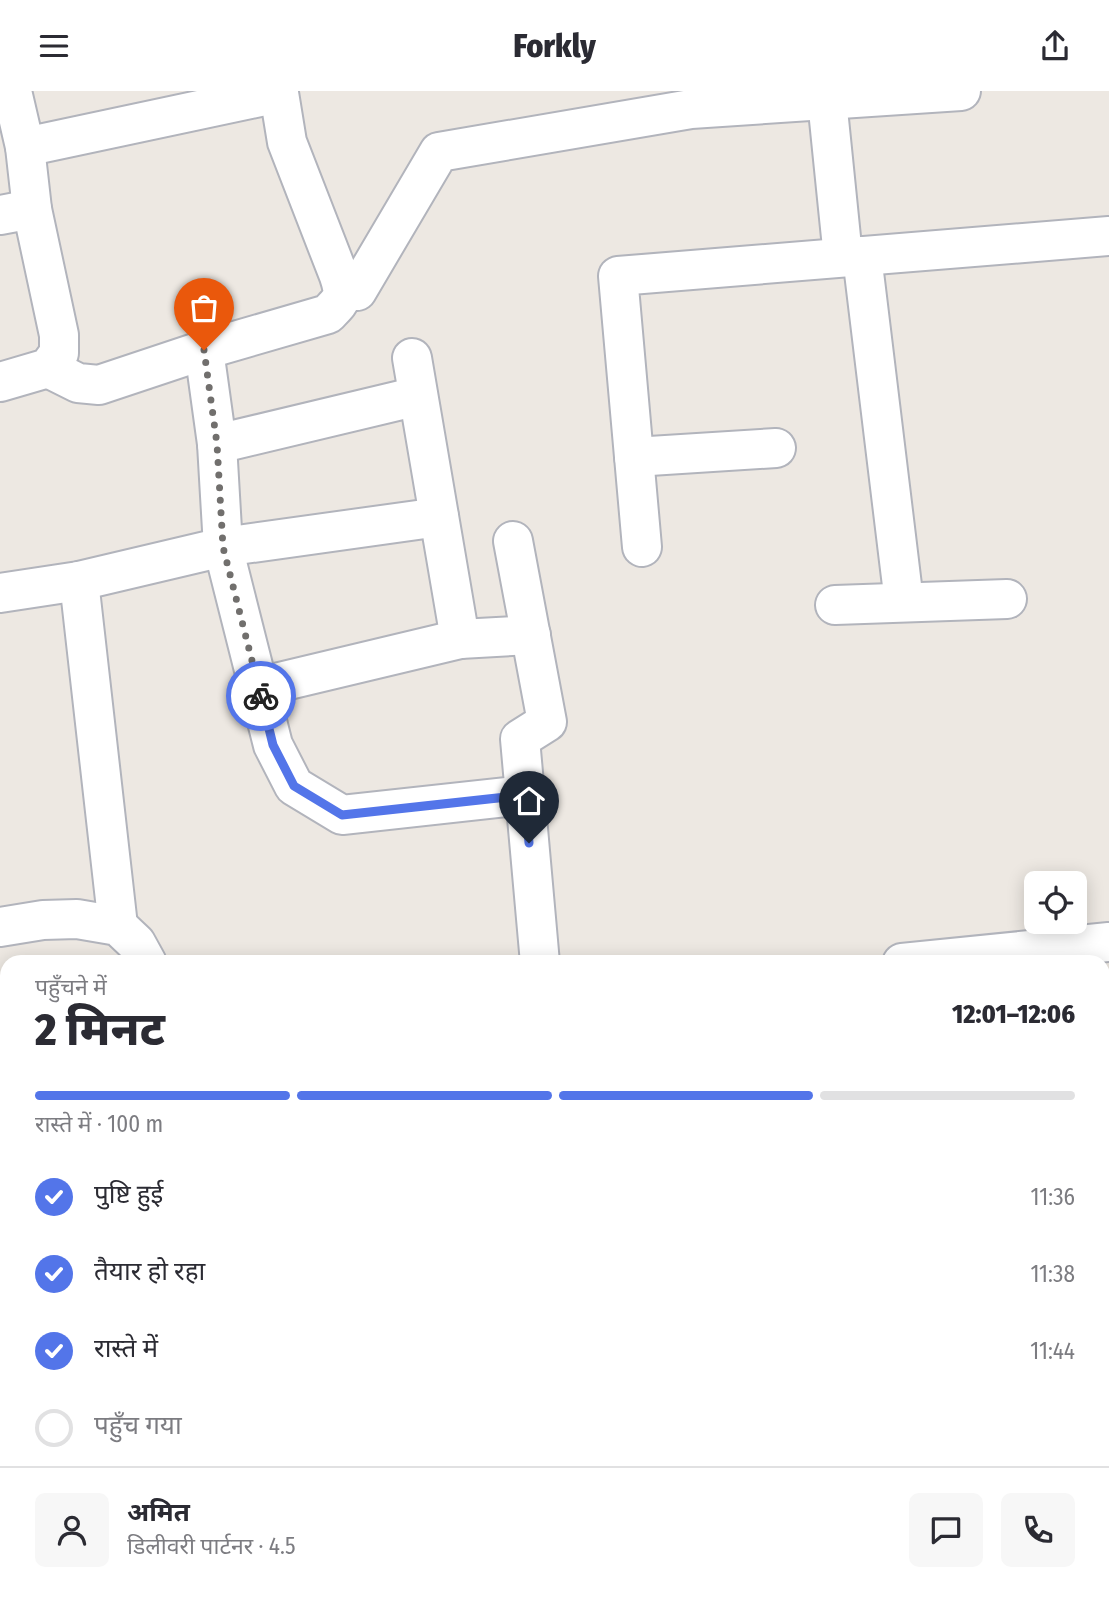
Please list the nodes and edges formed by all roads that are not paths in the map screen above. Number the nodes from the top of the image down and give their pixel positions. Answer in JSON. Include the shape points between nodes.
{"nodes":[{"id":1,"x":12,"y":91,"type":"edge"},
{"id":2,"x":961,"y":91,"type":"edge"},
{"id":3,"x":279,"y":92,"type":"edge"},
{"id":4,"x":818,"y":97,"type":"edge"},
{"id":5,"x":691,"y":100,"type":"edge"},
{"id":6,"x":25,"y":147,"type":"junction"},
{"id":7,"x":16,"y":212,"type":"edge"},
{"id":8,"x":1109,"y":236,"type":"edge"},
{"id":9,"x":853,"y":257,"type":"junction"},
{"id":10,"x":356,"y":291,"type":"dead end"},
{"id":11,"x":204,"y":350,"type":"junction"},
{"id":12,"x":412,"y":358,"type":"dead end"},
{"id":13,"x":47,"y":368,"type":"junction"},
{"id":14,"x":0,"y":381,"type":"edge"},
{"id":15,"x":418,"y":396,"type":"junction"},
{"id":16,"x":217,"y":444,"type":"junction"},
{"id":17,"x":776,"y":448,"type":"dead end"},
{"id":18,"x":634,"y":457,"type":"junction"},
{"id":19,"x":439,"y":517,"type":"junction"},
{"id":20,"x":513,"y":541,"type":"dead end"},
{"id":21,"x":223,"y":547,"type":"junction"},
{"id":22,"x":642,"y":547,"type":"dead end"},
{"id":23,"x":79,"y":580,"type":"junction"},
{"id":24,"x":0,"y":593,"type":"edge"},
{"id":25,"x":1007,"y":599,"type":"dead end"},
{"id":26,"x":904,"y":602,"type":"junction"},
{"id":27,"x":835,"y":605,"type":"dead end"},
{"id":28,"x":531,"y":635,"type":"junction"},
{"id":29,"x":460,"y":639,"type":"junction"},
{"id":30,"x":259,"y":687,"type":"junction"},
{"id":31,"x":525,"y":795,"type":"junction"},
{"id":32,"x":118,"y":926,"type":"junction"},
{"id":33,"x":0,"y":927,"type":"edge"},
{"id":34,"x":1085,"y":950,"type":"edge"},
{"id":35,"x":143,"y":955,"type":"edge"},
{"id":36,"x":539,"y":955,"type":"edge"},
{"id":37,"x":1015,"y":955,"type":"edge"}],
"edges":[{"from":1,"to":6,"type":"street"},
{"from":2,"to":4,"type":"street"},
{"from":3,"to":6,"type":"street"},
{"from":3,"to":11,"type":"street","via":[[287,142],[344,291],[328,314]]},
{"from":4,"to":5,"type":"street"},
{"from":4,"to":9,"type":"street"},
{"from":5,"to":10,"type":"street","via":[[439,152]]},
{"from":6,"to":7,"type":"street"},
{"from":7,"to":13,"type":"street","via":[[59,335],[59,353]]},
{"from":8,"to":9,"type":"street"},
{"from":9,"to":18,"type":"street","via":[[618,276]]},
{"from":9,"to":26,"type":"street"},
{"from":11,"to":13,"type":"street","via":[[99,385],[78,383]]},
{"from":11,"to":16,"type":"street"},
{"from":12,"to":15,"type":"street"},
{"from":13,"to":14,"type":"street"},
{"from":15,"to":16,"type":"street"},
{"from":15,"to":19,"type":"street"},
{"from":16,"to":21,"type":"street"},
{"from":17,"to":18,"type":"street"},
{"from":18,"to":22,"type":"street"},
{"from":19,"to":21,"type":"street"},
{"from":19,"to":29,"type":"street"},
{"from":20,"to":28,"type":"street"},
{"from":21,"to":23,"type":"street"},
{"from":21,"to":30,"type":"street"},
{"from":23,"to":24,"type":"street"},
{"from":23,"to":32,"type":"street"},
{"from":25,"to":26,"type":"street"},
{"from":26,"to":27,"type":"street"},
{"from":28,"to":29,"type":"street"},
{"from":28,"to":31,"type":"street","via":[[547,722],[520,739]]},
{"from":29,"to":30,"type":"street"},
{"from":30,"to":31,"type":"street","via":[[273,745],[294,786],[342,815]]},
{"from":31,"to":36,"type":"street"},
{"from":32,"to":33,"type":"street","via":[[77,919]]},
{"from":32,"to":35,"type":"street"},
{"from":34,"to":37,"type":"street"}]}
